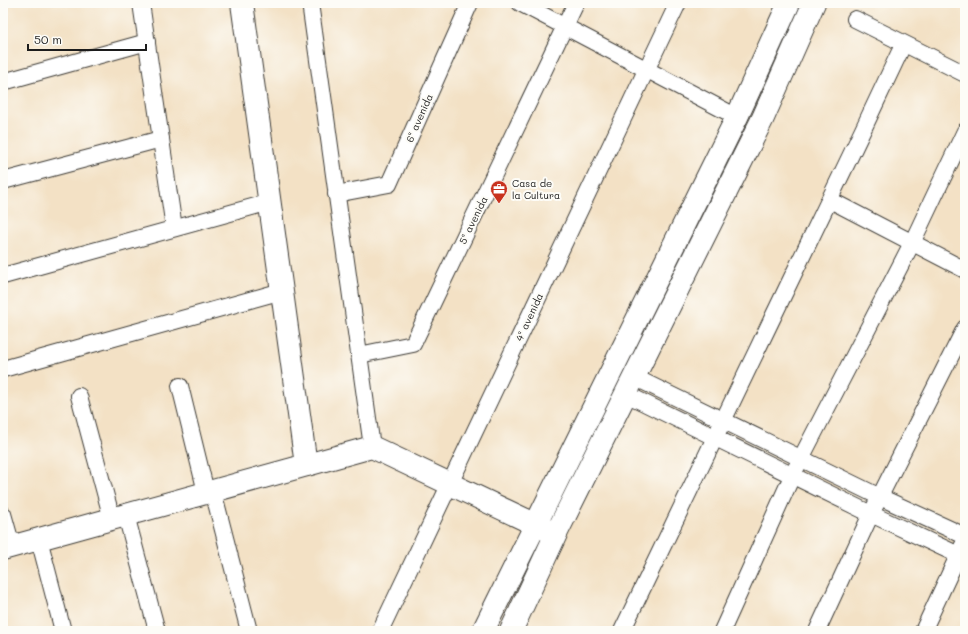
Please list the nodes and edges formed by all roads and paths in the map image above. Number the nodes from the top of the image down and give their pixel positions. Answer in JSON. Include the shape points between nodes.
{"nodes":[{"id":1,"x":141,"y":3,"type":"edge"},
{"id":2,"x":242,"y":3,"type":"edge"},
{"id":3,"x":310,"y":3,"type":"edge"},
{"id":4,"x":470,"y":3,"type":"edge"},
{"id":5,"x":520,"y":3,"type":"edge"},
{"id":6,"x":576,"y":3,"type":"edge"},
{"id":7,"x":678,"y":3,"type":"edge"},
{"id":8,"x":789,"y":3,"type":"edge"},
{"id":9,"x":814,"y":3,"type":"edge"},
{"id":10,"x":855,"y":19,"type":"dead end"},
{"id":11,"x":565,"y":26,"type":"junction"},
{"id":12,"x":147,"y":42,"type":"junction"},
{"id":13,"x":903,"y":44,"type":"junction"},
{"id":14,"x":647,"y":69,"type":"junction"},
{"id":15,"x":965,"y":74,"type":"edge"},
{"id":16,"x":3,"y":82,"type":"edge"},
{"id":17,"x":737,"y":117,"type":"junction"},
{"id":18,"x":965,"y":130,"type":"edge"},
{"id":19,"x":161,"y":139,"type":"junction"},
{"id":20,"x":3,"y":181,"type":"edge"},
{"id":21,"x":336,"y":194,"type":"junction"},
{"id":22,"x":830,"y":200,"type":"junction"},
{"id":23,"x":270,"y":202,"type":"junction"},
{"id":24,"x":174,"y":228,"type":"junction"},
{"id":25,"x":912,"y":243,"type":"junction"},
{"id":26,"x":965,"y":270,"type":"edge"},
{"id":27,"x":3,"y":276,"type":"edge"},
{"id":28,"x":282,"y":291,"type":"junction"},
{"id":29,"x":965,"y":328,"type":"edge"},
{"id":30,"x":359,"y":355,"type":"junction"},
{"id":31,"x":3,"y":368,"type":"edge"},
{"id":32,"x":630,"y":385,"type":"junction"},
{"id":33,"x":180,"y":386,"type":"dead end"},
{"id":34,"x":79,"y":396,"type":"dead end"},
{"id":35,"x":723,"y":419,"type":"junction"},
{"id":36,"x":715,"y":436,"type":"junction"},
{"id":37,"x":372,"y":447,"type":"junction"},
{"id":38,"x":802,"y":458,"type":"junction"},
{"id":39,"x":306,"y":465,"type":"junction"},
{"id":40,"x":793,"y":474,"type":"junction"},
{"id":41,"x":450,"y":484,"type":"junction"},
{"id":42,"x":210,"y":492,"type":"junction"},
{"id":43,"x":880,"y":497,"type":"junction"},
{"id":44,"x":3,"y":514,"type":"edge"},
{"id":45,"x":871,"y":514,"type":"junction"},
{"id":46,"x":119,"y":517,"type":"junction"},
{"id":47,"x":535,"y":524,"type":"junction"},
{"id":48,"x":556,"y":534,"type":"junction"},
{"id":49,"x":965,"y":536,"type":"edge"},
{"id":50,"x":39,"y":539,"type":"junction"},
{"id":51,"x":8,"y":547,"type":"edge"},
{"id":52,"x":963,"y":551,"type":"edge"},
{"id":53,"x":63,"y":631,"type":"edge"},
{"id":54,"x":157,"y":631,"type":"edge"},
{"id":55,"x":249,"y":631,"type":"edge"},
{"id":56,"x":380,"y":631,"type":"edge"},
{"id":57,"x":483,"y":631,"type":"edge"},
{"id":58,"x":511,"y":631,"type":"edge"},
{"id":59,"x":622,"y":631,"type":"edge"},
{"id":60,"x":722,"y":631,"type":"edge"},
{"id":61,"x":817,"y":631,"type":"edge"},
{"id":62,"x":923,"y":631,"type":"edge"}],
"edges":[{"from":1,"to":12,"type":"street"},
{"from":2,"to":23,"type":"main road"},
{"from":3,"to":21,"type":"street"},
{"from":4,"to":21,"type":"street","name":"6ª avenida","via":[[389,184]]},
{"from":5,"to":11,"type":"street"},
{"from":6,"to":11,"type":"street","name":"5ª avenida"},
{"from":7,"to":14,"type":"street","name":"4ª avenida"},
{"from":8,"to":17,"type":"main road"},
{"from":9,"to":32,"type":"main road","via":[[763,118]]},
{"from":10,"to":13,"type":"street"},
{"from":11,"to":14,"type":"street"},
{"from":11,"to":30,"type":"street","name":"5ª avenida","via":[[413,344]]},
{"from":12,"to":16,"type":"street"},
{"from":12,"to":19,"type":"street"},
{"from":13,"to":15,"type":"street"},
{"from":13,"to":22,"type":"street"},
{"from":14,"to":17,"type":"street"},
{"from":14,"to":41,"type":"street","name":"4ª avenida"},
{"from":17,"to":47,"type":"main road"},
{"from":18,"to":25,"type":"street"},
{"from":19,"to":20,"type":"street"},
{"from":19,"to":24,"type":"street"},
{"from":21,"to":30,"type":"street"},
{"from":22,"to":25,"type":"street"},
{"from":22,"to":35,"type":"street"},
{"from":23,"to":24,"type":"street"},
{"from":23,"to":28,"type":"main road"},
{"from":24,"to":27,"type":"street"},
{"from":25,"to":26,"type":"street"},
{"from":25,"to":38,"type":"street"},
{"from":28,"to":31,"type":"street"},
{"from":28,"to":39,"type":"main road"},
{"from":29,"to":43,"type":"street"},
{"from":30,"to":37,"type":"street"},
{"from":32,"to":35,"type":"street"},
{"from":32,"to":36,"type":"street"},
{"from":32,"to":48,"type":"main road"},
{"from":33,"to":42,"type":"street"},
{"from":34,"to":46,"type":"street"},
{"from":35,"to":36,"type":"street"},
{"from":35,"to":38,"type":"street"},
{"from":36,"to":40,"type":"street"},
{"from":36,"to":59,"type":"street"},
{"from":37,"to":39,"type":"main road"},
{"from":37,"to":41,"type":"main road"},
{"from":38,"to":40,"type":"street"},
{"from":38,"to":43,"type":"street"},
{"from":39,"to":42,"type":"main road"},
{"from":40,"to":45,"type":"street"},
{"from":40,"to":60,"type":"street"},
{"from":41,"to":47,"type":"main road"},
{"from":41,"to":56,"type":"street","name":"4ª avenida"},
{"from":42,"to":46,"type":"main road"},
{"from":42,"to":55,"type":"street"},
{"from":43,"to":45,"type":"street"},
{"from":43,"to":49,"type":"street"},
{"from":44,"to":51,"type":"street"},
{"from":45,"to":52,"type":"street"},
{"from":45,"to":61,"type":"street"},
{"from":46,"to":50,"type":"main road"},
{"from":46,"to":54,"type":"street"},
{"from":47,"to":48,"type":"main road"},
{"from":47,"to":57,"type":"main road"},
{"from":48,"to":58,"type":"main road"},
{"from":50,"to":51,"type":"main road"},
{"from":50,"to":53,"type":"street"},
{"from":52,"to":62,"type":"street"}]}
